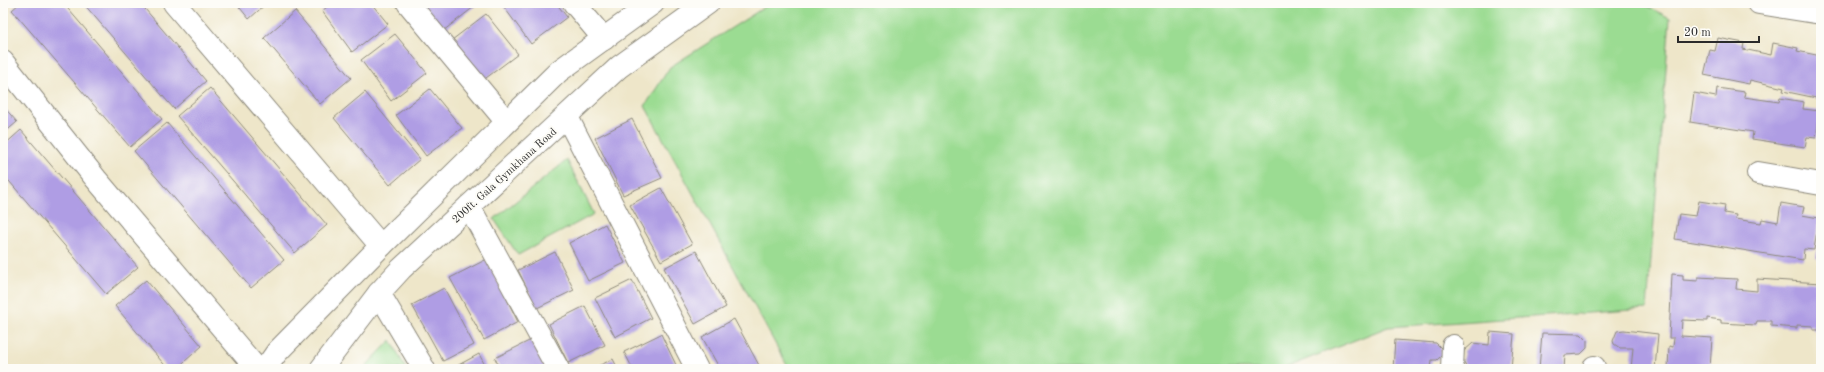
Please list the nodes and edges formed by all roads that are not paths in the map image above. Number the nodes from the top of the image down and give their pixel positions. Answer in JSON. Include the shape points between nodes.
{"nodes":[{"id":1,"x":174,"y":3,"type":"edge"},
{"id":2,"x":408,"y":3,"type":"edge"},
{"id":3,"x":574,"y":3,"type":"edge"},
{"id":4,"x":653,"y":3,"type":"edge"},
{"id":5,"x":708,"y":3,"type":"edge"},
{"id":6,"x":1759,"y":3,"type":"edge"},
{"id":7,"x":1821,"y":13,"type":"edge"},
{"id":8,"x":604,"y":39,"type":"junction"},
{"id":9,"x":3,"y":62,"type":"edge"},
{"id":10,"x":567,"y":117,"type":"junction"},
{"id":11,"x":506,"y":121,"type":"junction"},
{"id":12,"x":1758,"y":173,"type":"dead end"},
{"id":13,"x":1821,"y":184,"type":"edge"},
{"id":14,"x":470,"y":206,"type":"junction"},
{"id":15,"x":381,"y":246,"type":"junction"},
{"id":16,"x":379,"y":293,"type":"junction"},
{"id":17,"x":1453,"y":346,"type":"dead end"},
{"id":18,"x":257,"y":369,"type":"edge"},
{"id":19,"x":265,"y":369,"type":"edge"},
{"id":20,"x":321,"y":369,"type":"edge"},
{"id":21,"x":424,"y":369,"type":"edge"},
{"id":22,"x":558,"y":369,"type":"edge"},
{"id":23,"x":697,"y":369,"type":"edge"},
{"id":24,"x":1452,"y":369,"type":"edge"}],
"edges":[{"from":1,"to":15,"type":"street"},
{"from":2,"to":11,"type":"street"},
{"from":3,"to":8,"type":"street"},
{"from":4,"to":8,"type":"street"},
{"from":5,"to":10,"type":"street","name":"200ft. Gala Gymkhana Road","via":[[631,58]]},
{"from":6,"to":7,"type":"street"},
{"from":8,"to":11,"type":"street","via":[[559,71]]},
{"from":9,"to":18,"type":"street","via":[[101,185]]},
{"from":10,"to":14,"type":"street","name":"200ft. Gala Gymkhana Road"},
{"from":10,"to":23,"type":"street"},
{"from":11,"to":15,"type":"street"},
{"from":12,"to":13,"type":"street"},
{"from":14,"to":16,"type":"street","name":"200ft. Gala Gymkhana Road","via":[[401,269]]},
{"from":14,"to":22,"type":"street"},
{"from":15,"to":19,"type":"street","via":[[277,352]]},
{"from":16,"to":20,"type":"street","name":"200ft. Gala Gymkhana Road"},
{"from":16,"to":21,"type":"street"},
{"from":17,"to":24,"type":"street"}]}
